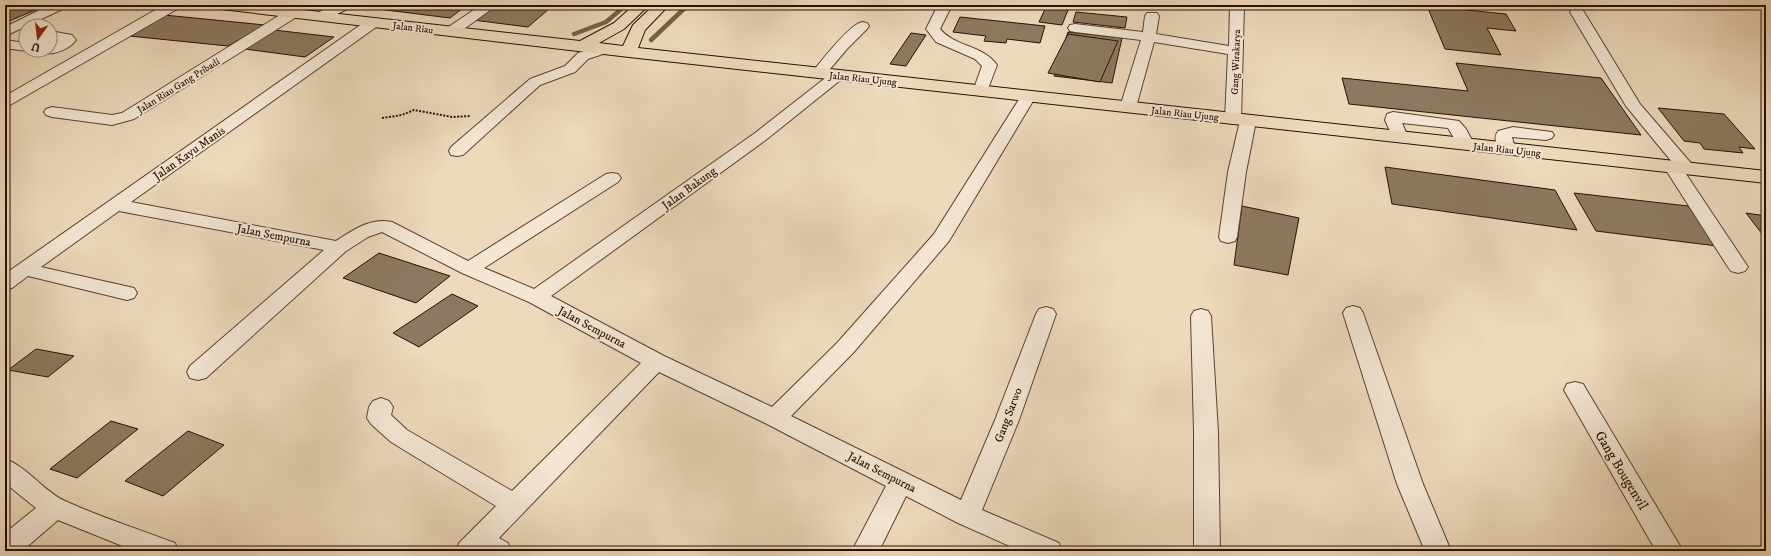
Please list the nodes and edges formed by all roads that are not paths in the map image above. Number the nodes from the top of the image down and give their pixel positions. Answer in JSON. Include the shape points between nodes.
{"nodes":[{"id":1,"x":60,"y":5,"type":"edge"},
{"id":2,"x":174,"y":5,"type":"edge"},
{"id":3,"x":221,"y":5,"type":"edge"},
{"id":4,"x":344,"y":5,"type":"edge"},
{"id":5,"x":490,"y":5,"type":"edge"},
{"id":6,"x":642,"y":5,"type":"edge"},
{"id":7,"x":662,"y":5,"type":"edge"},
{"id":8,"x":945,"y":5,"type":"edge"},
{"id":9,"x":1237,"y":5,"type":"edge"},
{"id":10,"x":1577,"y":12,"type":"dead end"},
{"id":11,"x":292,"y":13,"type":"junction"},
{"id":12,"x":322,"y":16,"type":"junction"},
{"id":13,"x":1152,"y":16,"type":"dead end"},
{"id":14,"x":374,"y":22,"type":"junction"},
{"id":15,"x":862,"y":26,"type":"dead end"},
{"id":16,"x":1075,"y":28,"type":"dead end"},
{"id":17,"x":7,"y":31,"type":"edge"},
{"id":18,"x":452,"y":31,"type":"junction"},
{"id":19,"x":18,"y":32,"type":"edge"},
{"id":20,"x":58,"y":37,"type":"edge"},
{"id":21,"x":1149,"y":37,"type":"junction"},
{"id":22,"x":5,"y":44,"type":"edge"},
{"id":23,"x":18,"y":46,"type":"edge"},
{"id":24,"x":58,"y":46,"type":"edge"},
{"id":25,"x":582,"y":46,"type":"junction"},
{"id":26,"x":604,"y":49,"type":"junction"},
{"id":27,"x":1235,"y":51,"type":"junction"},
{"id":28,"x":629,"y":52,"type":"junction"},
{"id":29,"x":819,"y":73,"type":"junction"},
{"id":30,"x":838,"y":75,"type":"junction"},
{"id":31,"x":981,"y":91,"type":"junction"},
{"id":32,"x":1028,"y":96,"type":"junction"},
{"id":33,"x":5,"y":102,"type":"edge"},
{"id":34,"x":1128,"y":107,"type":"junction"},
{"id":35,"x":52,"y":112,"type":"dead end"},
{"id":36,"x":1241,"y":120,"type":"junction"},
{"id":37,"x":1546,"y":135,"type":"dead end"},
{"id":38,"x":1507,"y":149,"type":"junction"},
{"id":39,"x":457,"y":151,"type":"dead end"},
{"id":40,"x":1680,"y":168,"type":"junction"},
{"id":41,"x":1766,"y":177,"type":"edge"},
{"id":42,"x":612,"y":178,"type":"dead end"},
{"id":43,"x":115,"y":205,"type":"junction"},
{"id":44,"x":1228,"y":238,"type":"dead end"},
{"id":45,"x":339,"y":247,"type":"junction"},
{"id":46,"x":1738,"y":267,"type":"dead end"},
{"id":47,"x":25,"y":269,"type":"junction"},
{"id":48,"x":469,"y":269,"type":"junction"},
{"id":49,"x":5,"y":283,"type":"edge"},
{"id":50,"x":127,"y":293,"type":"dead end"},
{"id":51,"x":536,"y":297,"type":"junction"},
{"id":52,"x":1353,"y":313,"type":"dead end"},
{"id":53,"x":1046,"y":314,"type":"dead end"},
{"id":54,"x":1201,"y":316,"type":"dead end"},
{"id":55,"x":656,"y":361,"type":"junction"},
{"id":56,"x":198,"y":372,"type":"dead end"},
{"id":57,"x":1574,"y":390,"type":"dead end"},
{"id":58,"x":381,"y":407,"type":"dead end"},
{"id":59,"x":776,"y":418,"type":"junction"},
{"id":60,"x":5,"y":469,"type":"edge"},
{"id":61,"x":901,"y":481,"type":"junction"},
{"id":62,"x":515,"y":505,"type":"junction"},
{"id":63,"x":55,"y":508,"type":"junction"},
{"id":64,"x":967,"y":516,"type":"junction"},
{"id":65,"x":482,"y":548,"type":"edge"},
{"id":66,"x":5,"y":549,"type":"edge"},
{"id":67,"x":164,"y":551,"type":"edge"},
{"id":68,"x":865,"y":551,"type":"edge"},
{"id":69,"x":1049,"y":551,"type":"edge"},
{"id":70,"x":1207,"y":551,"type":"edge"},
{"id":71,"x":1438,"y":551,"type":"edge"},
{"id":72,"x":1670,"y":551,"type":"edge"}],
"edges":[{"from":1,"to":17,"type":"street"},
{"from":2,"to":33,"type":"street"},
{"from":3,"to":11,"type":"main road","name":"Jalan Riau"},
{"from":4,"to":12,"type":"street"},
{"from":5,"to":18,"type":"street"},
{"from":6,"to":25,"type":"main road","via":[[619,26]]},
{"from":7,"to":28,"type":"main road","via":[[638,28]]},
{"from":8,"to":31,"type":"street","via":[[933,29],[941,38],[980,56],[990,65]]},
{"from":9,"to":27,"type":"street","name":"Gang Wirakarya"},
{"from":10,"to":40,"type":"street","via":[[1634,106]]},
{"from":11,"to":12,"type":"main road","name":"Jalan Riau"},
{"from":11,"to":35,"type":"street","name":"Jalan Riau Gang Pribadi","via":[[128,116],[112,120]]},
{"from":12,"to":14,"type":"main road","name":"Jalan Riau"},
{"from":13,"to":21,"type":"street"},
{"from":14,"to":18,"type":"main road","name":"Jalan Riau"},
{"from":14,"to":43,"type":"street","name":"Jalan Kayu Manis"},
{"from":15,"to":29,"type":"street"},
{"from":16,"to":21,"type":"street"},
{"from":17,"to":19,"type":"street"},
{"from":18,"to":25,"type":"main road","name":"Jalan Riau"},
{"from":20,"to":24,"type":"street","via":[[69,40]]},
{"from":21,"to":27,"type":"street"},
{"from":21,"to":34,"type":"street"},
{"from":22,"to":23,"type":"street"},
{"from":25,"to":26,"type":"main road","name":"Jalan Riau"},
{"from":26,"to":28,"type":"main road","name":"Jalan Riau Ujung"},
{"from":26,"to":39,"type":"street","via":[[583,56],[570,69],[535,82]]},
{"from":27,"to":36,"type":"street","name":"Gang Wirakarya"},
{"from":28,"to":29,"type":"main road","name":"Jalan Riau Ujung"},
{"from":29,"to":30,"type":"main road","name":"Jalan Riau Ujung"},
{"from":30,"to":31,"type":"main road","name":"Jalan Riau Ujung"},
{"from":30,"to":51,"type":"street","name":"Jalan Bakung","via":[[761,136]]},
{"from":31,"to":32,"type":"main road","name":"Jalan Riau Ujung"},
{"from":32,"to":34,"type":"main road","name":"Jalan Riau Ujung"},
{"from":32,"to":59,"type":"street","via":[[942,237],[845,348]]},
{"from":34,"to":36,"type":"main road","name":"Jalan Riau Ujung"},
{"from":36,"to":38,"type":"main road","name":"Jalan Riau Ujung"},
{"from":36,"to":44,"type":"street","name":"Gang Wirakarya"},
{"from":37,"to":38,"type":"street","via":[[1513,132],[1504,134]]},
{"from":38,"to":40,"type":"main road","name":"Jalan Riau Ujung"},
{"from":40,"to":41,"type":"main road","name":"Jalan Riau Ujung"},
{"from":40,"to":46,"type":"street"},
{"from":42,"to":48,"type":"street"},
{"from":43,"to":45,"type":"street","name":"Jalan Sempurna"},
{"from":43,"to":47,"type":"street","name":"Jalan Kayu Manis"},
{"from":45,"to":48,"type":"street","name":"Jalan Sempurna","via":[[374,226],[385,226]]},
{"from":45,"to":56,"type":"street"},
{"from":47,"to":49,"type":"street","name":"Jalan Kayu Manis"},
{"from":47,"to":50,"type":"street"},
{"from":48,"to":51,"type":"street","name":"Jalan Sempurna"},
{"from":51,"to":55,"type":"street","name":"Jalan Sempurna"},
{"from":52,"to":71,"type":"street","via":[[1410,484]]},
{"from":53,"to":64,"type":"street","name":"Gang Sarwo","via":[[1007,420]]},
{"from":54,"to":70,"type":"street","via":[[1206,432]]},
{"from":55,"to":59,"type":"street","name":"Jalan Sempurna"},
{"from":55,"to":62,"type":"street"},
{"from":57,"to":72,"type":"street","name":"Gang Bougenvil"},
{"from":58,"to":62,"type":"street","via":[[379,418],[399,436]]},
{"from":59,"to":61,"type":"street","name":"Jalan Sempurna"},
{"from":60,"to":63,"type":"street"},
{"from":61,"to":64,"type":"street","name":"Jalan Sempurna"},
{"from":61,"to":68,"type":"street"},
{"from":62,"to":65,"type":"street"},
{"from":63,"to":66,"type":"street"},
{"from":63,"to":67,"type":"street"},
{"from":64,"to":69,"type":"street","name":"Jalan Sempurna"}]}
